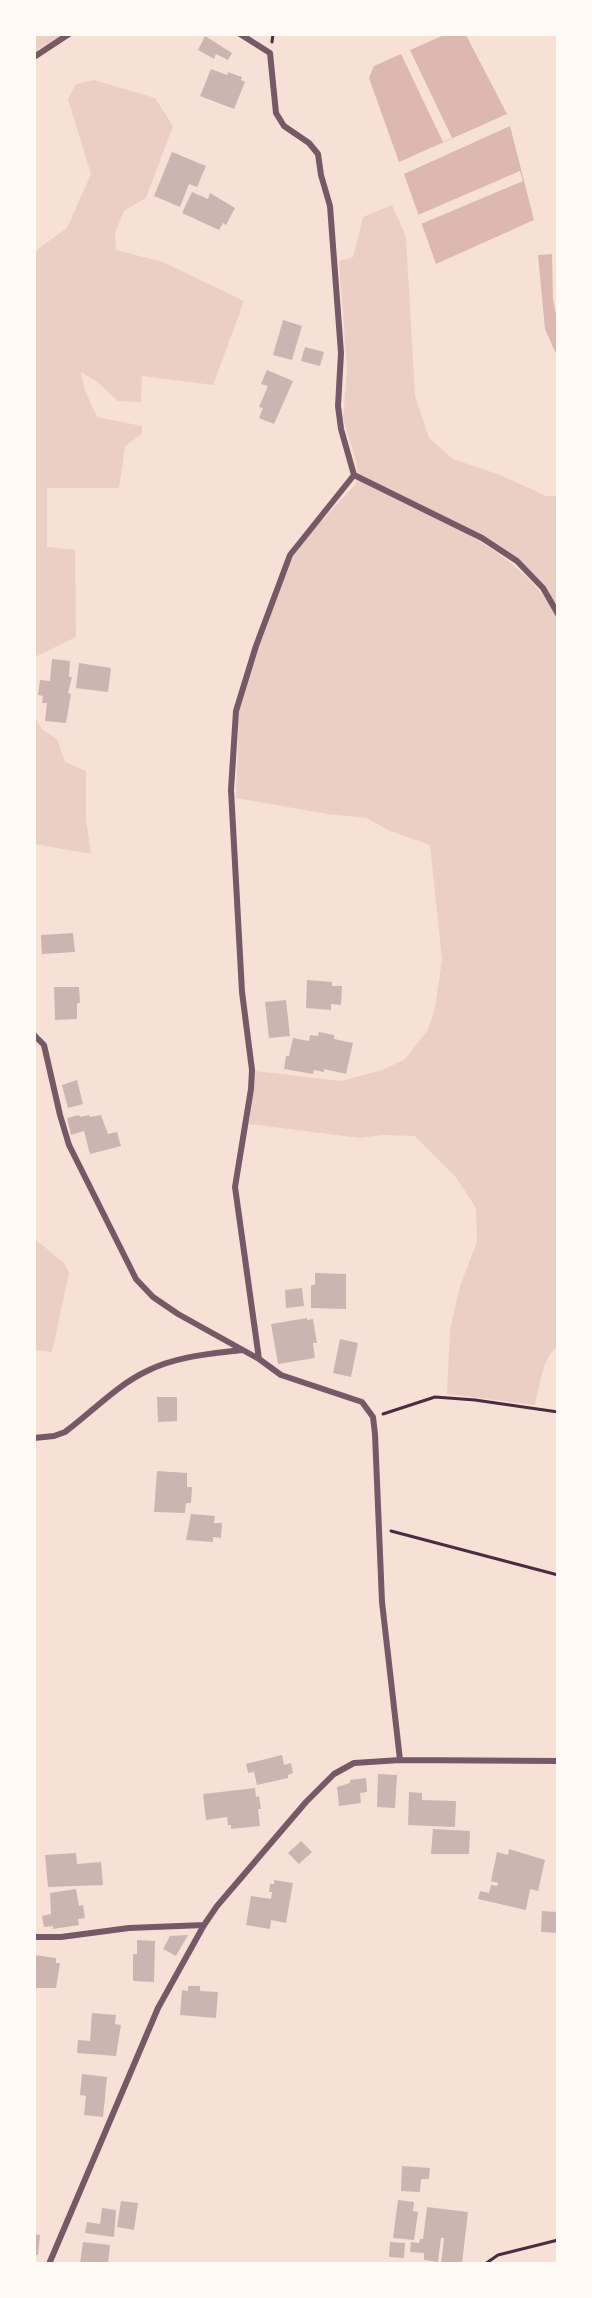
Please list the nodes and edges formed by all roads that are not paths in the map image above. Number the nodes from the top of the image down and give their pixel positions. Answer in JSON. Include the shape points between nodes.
{"nodes":[{"id":1,"x":69,"y":34,"type":"edge"},
{"id":2,"x":240,"y":34,"type":"edge"},
{"id":3,"x":34,"y":57,"type":"edge"},
{"id":4,"x":354,"y":475,"type":"junction"},
{"id":5,"x":558,"y":614,"type":"edge"},
{"id":6,"x":34,"y":1035,"type":"edge"},
{"id":7,"x":243,"y":1349,"type":"junction"},
{"id":8,"x":259,"y":1359,"type":"junction"},
{"id":9,"x":34,"y":1438,"type":"edge"},
{"id":10,"x":400,"y":1760,"type":"junction"},
{"id":11,"x":558,"y":1761,"type":"edge"},
{"id":12,"x":204,"y":1925,"type":"junction"},
{"id":13,"x":34,"y":1937,"type":"edge"},
{"id":14,"x":49,"y":2264,"type":"edge"}],
"edges":[{"from":1,"to":3,"type":"street"},
{"from":2,"to":4,"type":"street","via":[[270,53],[276,112],[284,126],[318,154],[330,206],[334,251],[342,353],[338,406]]},
{"from":4,"to":5,"type":"street","via":[[482,538],[517,561],[543,588]]},
{"from":4,"to":8,"type":"street","via":[[290,555],[236,711],[231,790],[242,992],[252,1070],[235,1187]]},
{"from":6,"to":7,"type":"street","via":[[44,1045],[69,1145],[136,1279],[178,1314]]},
{"from":7,"to":8,"type":"street"},
{"from":7,"to":9,"type":"street","via":[[163,1364],[129,1382],[65,1432]]},
{"from":8,"to":10,"type":"street","via":[[281,1375],[362,1402],[373,1417],[382,1602]]},
{"from":10,"to":11,"type":"street"},
{"from":10,"to":12,"type":"street","via":[[354,1763],[334,1774]]},
{"from":12,"to":13,"type":"street"},
{"from":12,"to":14,"type":"street","via":[[158,2008]]}]}
